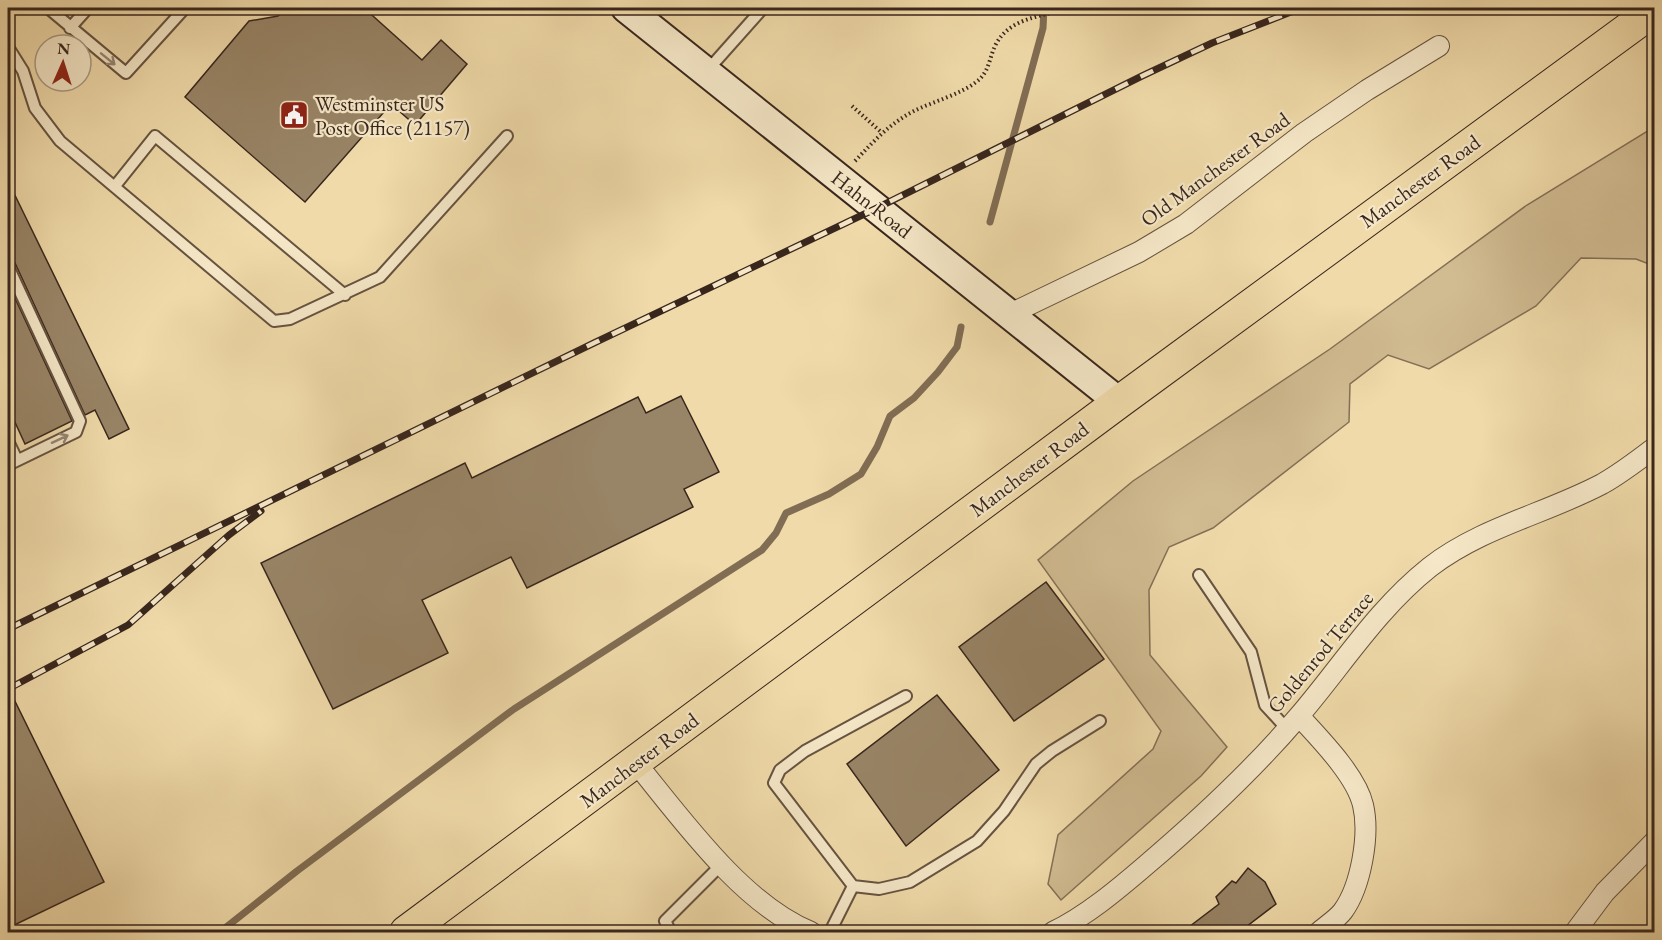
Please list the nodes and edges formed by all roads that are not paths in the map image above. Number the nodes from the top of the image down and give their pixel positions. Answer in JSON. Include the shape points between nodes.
{"nodes":[{"id":1,"x":48,"y":8,"type":"edge"},
{"id":2,"x":88,"y":8,"type":"edge"},
{"id":3,"x":185,"y":8,"type":"edge"},
{"id":4,"x":626,"y":8,"type":"edge"},
{"id":5,"x":763,"y":8,"type":"edge"},
{"id":6,"x":1654,"y":10,"type":"edge"},
{"id":7,"x":70,"y":28,"type":"junction"},
{"id":8,"x":1439,"y":46,"type":"dead end"},
{"id":9,"x":8,"y":47,"type":"edge"},
{"id":10,"x":705,"y":73,"type":"junction"},
{"id":11,"x":507,"y":136,"type":"dead end"},
{"id":12,"x":115,"y":186,"type":"junction"},
{"id":13,"x":8,"y":266,"type":"edge"},
{"id":14,"x":345,"y":295,"type":"junction"},
{"id":15,"x":1010,"y":314,"type":"junction"},
{"id":16,"x":1119,"y":402,"type":"junction"},
{"id":17,"x":8,"y":441,"type":"edge"},
{"id":18,"x":1654,"y":448,"type":"edge"},
{"id":19,"x":12,"y":462,"type":"edge"},
{"id":20,"x":1198,"y":575,"type":"dead end"},
{"id":21,"x":906,"y":696,"type":"dead end"},
{"id":22,"x":1100,"y":721,"type":"dead end"},
{"id":23,"x":1293,"y":722,"type":"junction"},
{"id":24,"x":636,"y":763,"type":"junction"},
{"id":25,"x":1654,"y":842,"type":"edge"},
{"id":26,"x":721,"y":865,"type":"junction"},
{"id":27,"x":853,"y":886,"type":"junction"},
{"id":28,"x":406,"y":933,"type":"edge"},
{"id":29,"x":671,"y":933,"type":"edge"},
{"id":30,"x":811,"y":933,"type":"edge"},
{"id":31,"x":830,"y":933,"type":"edge"},
{"id":32,"x":1053,"y":933,"type":"edge"},
{"id":33,"x":1319,"y":933,"type":"edge"},
{"id":34,"x":1575,"y":933,"type":"edge"}],
"edges":[{"from":1,"to":7,"type":"lane"},
{"from":2,"to":7,"type":"lane"},
{"from":7,"to":3,"type":"lane","one_way":true,"via":[[126,74]]},
{"from":4,"to":10,"type":"main road","name":"Hahn Road"},
{"from":5,"to":10,"type":"lane"},
{"from":6,"to":16,"type":"main road","name":"Manchester Road"},
{"from":8,"to":15,"type":"street","name":"Old Manchester Road","via":[[1304,133],[1186,224],[1128,258]]},
{"from":9,"to":12,"type":"lane","via":[[23,71],[35,108],[60,141]]},
{"from":10,"to":15,"type":"main road","name":"Hahn Road"},
{"from":11,"to":14,"type":"lane","via":[[380,277]]},
{"from":12,"to":14,"type":"lane","via":[[274,321],[290,319]]},
{"from":12,"to":14,"type":"lane","via":[[155,136]]},
{"from":19,"to":13,"type":"lane","one_way":true,"via":[[76,432],[80,418]]},
{"from":15,"to":16,"type":"main road","name":"Hahn Road"},
{"from":16,"to":24,"type":"main road","name":"Manchester Road"},
{"from":17,"to":19,"type":"lane"},
{"from":18,"to":23,"type":"street","name":"Goldenrod Terrace","via":[[1601,484],[1508,522],[1431,567],[1343,657]]},
{"from":20,"to":23,"type":"lane","via":[[1251,652],[1265,705]]},
{"from":21,"to":27,"type":"lane","via":[[804,751],[780,771],[774,783]]},
{"from":22,"to":27,"type":"lane","via":[[1036,764],[1004,811],[977,841],[910,882],[879,889]]},
{"from":23,"to":32,"type":"street","name":"Goldenrod Terrace","via":[[1245,776],[1173,842],[1113,893]]},
{"from":23,"to":33,"type":"street","via":[[1340,762],[1363,803],[1366,836],[1359,873],[1343,911]]},
{"from":24,"to":26,"type":"street"},
{"from":24,"to":28,"type":"main road","name":"Manchester Road"},
{"from":25,"to":34,"type":"street","via":[[1605,892]]},
{"from":26,"to":29,"type":"lane","via":[[665,921]]},
{"from":26,"to":30,"type":"street","via":[[757,898]]},
{"from":27,"to":31,"type":"lane"}]}
